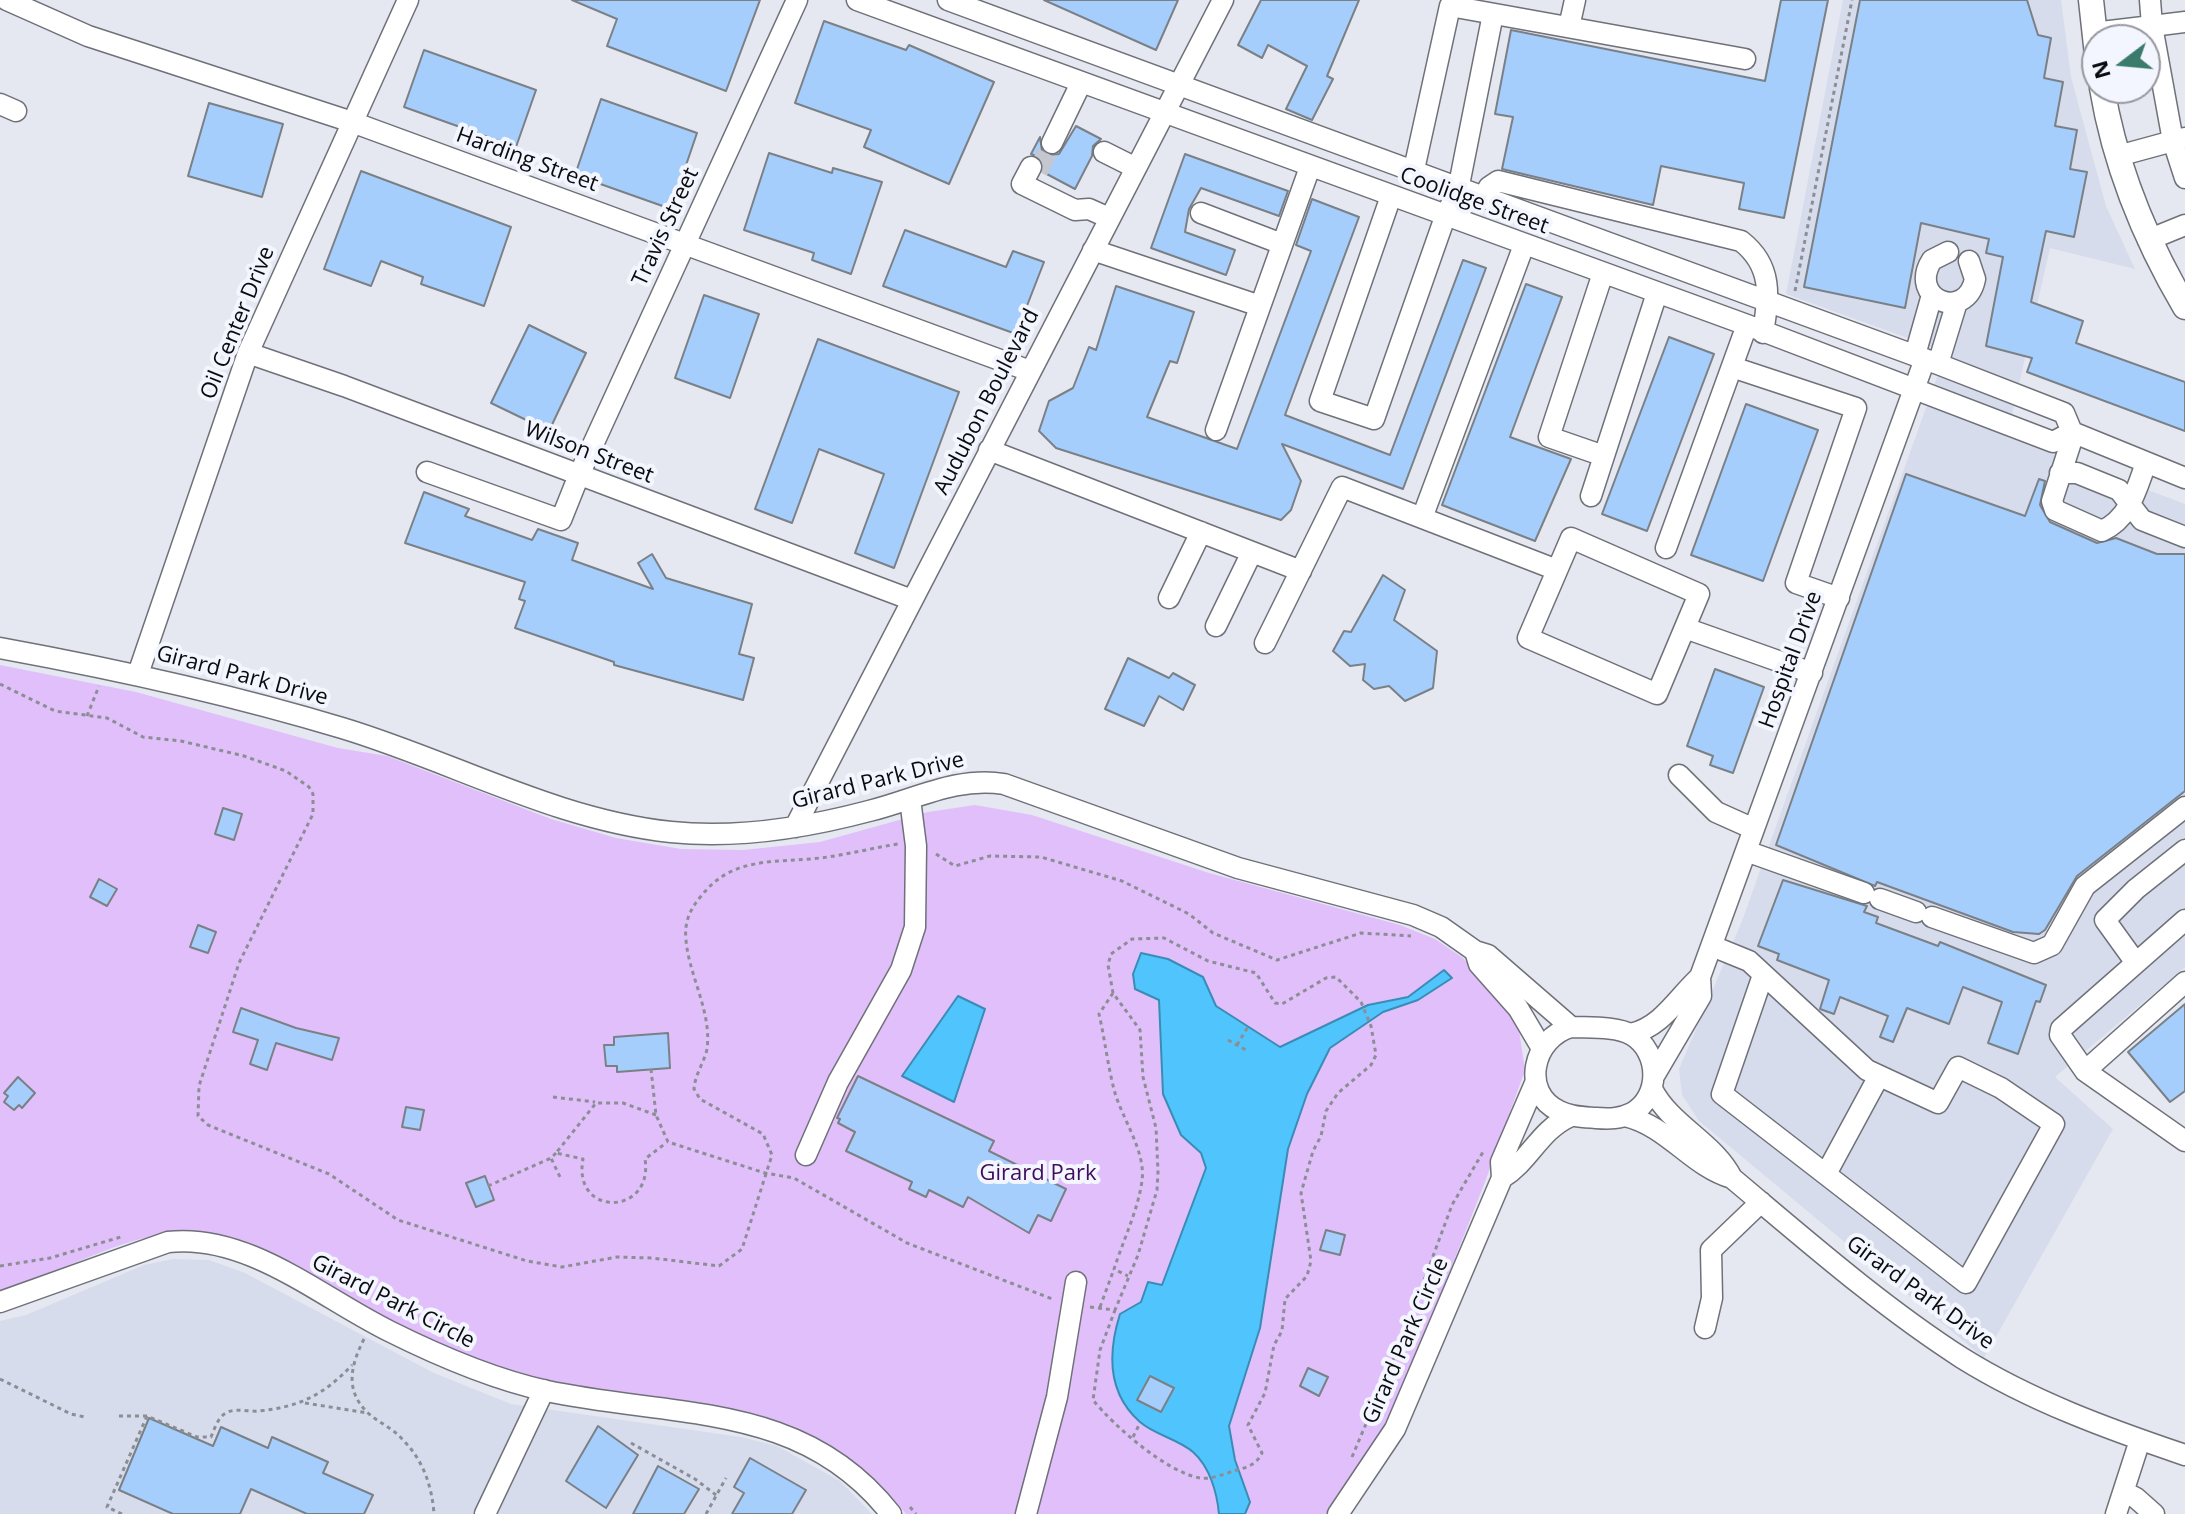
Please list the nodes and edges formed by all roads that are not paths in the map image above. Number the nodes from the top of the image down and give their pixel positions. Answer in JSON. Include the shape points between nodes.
{"nodes":[{"id":1,"x":7,"y":0,"type":"edge"},
{"id":2,"x":408,"y":0,"type":"edge"},
{"id":3,"x":797,"y":0,"type":"edge"},
{"id":4,"x":857,"y":0,"type":"edge"},
{"id":5,"x":948,"y":0,"type":"edge"},
{"id":6,"x":1223,"y":0,"type":"edge"},
{"id":7,"x":1575,"y":0,"type":"edge"},
{"id":8,"x":2091,"y":0,"type":"edge"},
{"id":9,"x":2150,"y":0,"type":"edge"},
{"id":10,"x":1518,"y":9,"type":"edge"},
{"id":11,"x":1493,"y":14,"type":"junction"},
{"id":12,"x":2185,"y":22,"type":"edge"},
{"id":13,"x":2093,"y":24,"type":"edge"},
{"id":14,"x":2152,"y":24,"type":"edge"},
{"id":15,"x":2161,"y":25,"type":"edge"},
{"id":16,"x":1569,"y":27,"type":"junction"},
{"id":17,"x":1745,"y":59,"type":"dead end"},
{"id":18,"x":2161,"y":64,"type":"edge"},
{"id":19,"x":1177,"y":87,"type":"junction"},
{"id":20,"x":1078,"y":91,"type":"junction"},
{"id":21,"x":2106,"y":104,"type":"edge"},
{"id":22,"x":1164,"y":114,"type":"junction"},
{"id":23,"x":352,"y":122,"type":"junction"},
{"id":24,"x":2179,"y":140,"type":"edge"},
{"id":25,"x":1052,"y":143,"type":"tunnel mouth"},
{"id":26,"x":1104,"y":152,"type":"dead end"},
{"id":27,"x":2118,"y":156,"type":"junction"},
{"id":28,"x":1310,"y":167,"type":"junction"},
{"id":29,"x":1136,"y":168,"type":"junction"},
{"id":30,"x":1413,"y":174,"type":"junction"},
{"id":31,"x":1036,"y":178,"type":"dead end"},
{"id":32,"x":2185,"y":178,"type":"edge"},
{"id":33,"x":1458,"y":190,"type":"junction"},
{"id":34,"x":1391,"y":196,"type":"junction"},
{"id":35,"x":1483,"y":199,"type":"junction"},
{"id":36,"x":1201,"y":213,"type":"dead end"},
{"id":37,"x":1445,"y":217,"type":"junction"},
{"id":38,"x":1109,"y":218,"type":"junction"},
{"id":39,"x":2185,"y":225,"type":"edge"},
{"id":40,"x":2148,"y":240,"type":"junction"},
{"id":41,"x":685,"y":243,"type":"junction"},
{"id":42,"x":1282,"y":244,"type":"junction"},
{"id":43,"x":1524,"y":245,"type":"junction"},
{"id":44,"x":1093,"y":250,"type":"junction"},
{"id":45,"x":1931,"y":256,"type":"dead end"},
{"id":46,"x":1969,"y":261,"type":"dead end"},
{"id":47,"x":1603,"y":273,"type":"junction"},
{"id":48,"x":1923,"y":284,"type":"junction"},
{"id":49,"x":1657,"y":293,"type":"junction"},
{"id":50,"x":1957,"y":302,"type":"junction"},
{"id":51,"x":1768,"y":303,"type":"junction"},
{"id":52,"x":1260,"y":306,"type":"junction"},
{"id":53,"x":2185,"y":307,"type":"edge"},
{"id":54,"x":1755,"y":329,"type":"junction"},
{"id":55,"x":248,"y":353,"type":"junction"},
{"id":56,"x":1926,"y":360,"type":"junction"},
{"id":57,"x":1732,"y":367,"type":"junction"},
{"id":58,"x":1030,"y":371,"type":"junction"},
{"id":59,"x":1913,"y":390,"type":"junction"},
{"id":60,"x":1216,"y":430,"type":"dead end"},
{"id":61,"x":2073,"y":432,"type":"junction"},
{"id":62,"x":989,"y":450,"type":"junction"},
{"id":63,"x":2115,"y":450,"type":"junction"},
{"id":64,"x":1604,"y":456,"type":"junction"},
{"id":65,"x":2146,"y":463,"type":"junction"},
{"id":66,"x":427,"y":472,"type":"dead end"},
{"id":67,"x":2060,"y":473,"type":"junction"},
{"id":68,"x":579,"y":475,"type":"junction"},
{"id":69,"x":2184,"y":478,"type":"edge"},
{"id":70,"x":2102,"y":483,"type":"junction"},
{"id":71,"x":1591,"y":496,"type":"dead end"},
{"id":72,"x":2130,"y":506,"type":"junction"},
{"id":73,"x":1422,"y":518,"type":"junction"},
{"id":74,"x":1201,"y":532,"type":"junction"},
{"id":75,"x":2185,"y":537,"type":"edge"},
{"id":76,"x":1666,"y":548,"type":"dead end"},
{"id":77,"x":1252,"y":552,"type":"junction"},
{"id":78,"x":1557,"y":570,"type":"junction"},
{"id":79,"x":1301,"y":571,"type":"junction"},
{"id":80,"x":1169,"y":598,"type":"dead end"},
{"id":81,"x":1839,"y":598,"type":"junction"},
{"id":82,"x":912,"y":600,"type":"junction"},
{"id":83,"x":1216,"y":626,"type":"dead end"},
{"id":84,"x":1685,"y":628,"type":"junction"},
{"id":85,"x":1265,"y":643,"type":"dead end"},
{"id":86,"x":0,"y":648,"type":"edge"},
{"id":87,"x":1812,"y":673,"type":"junction"},
{"id":88,"x":138,"y":674,"type":"junction"},
{"id":89,"x":1679,"y":775,"type":"dead end"},
{"id":90,"x":910,"y":799,"type":"junction"},
{"id":91,"x":2185,"y":807,"type":"edge"},
{"id":92,"x":795,"y":827,"type":"junction"},
{"id":93,"x":1754,"y":829,"type":"junction"},
{"id":94,"x":2185,"y":850,"type":"edge"},
{"id":95,"x":1746,"y":851,"type":"junction"},
{"id":96,"x":2080,"y":893,"type":"junction"},
{"id":97,"x":2105,"y":920,"type":"junction"},
{"id":98,"x":2185,"y":920,"type":"edge"},
{"id":99,"x":1712,"y":946,"type":"junction"},
{"id":100,"x":1475,"y":951,"type":"junction"},
{"id":101,"x":2136,"y":963,"type":"junction"},
{"id":102,"x":1763,"y":975,"type":"junction"},
{"id":103,"x":1700,"y":977,"type":"junction"},
{"id":104,"x":2185,"y":982,"type":"edge"},
{"id":105,"x":1571,"y":1027,"type":"junction"},
{"id":106,"x":1631,"y":1034,"type":"junction"},
{"id":107,"x":1541,"y":1047,"type":"junction"},
{"id":108,"x":2085,"y":1071,"type":"junction"},
{"id":109,"x":1879,"y":1076,"type":"junction"},
{"id":110,"x":1536,"y":1081,"type":"junction"},
{"id":111,"x":1653,"y":1083,"type":"junction"},
{"id":112,"x":1571,"y":1116,"type":"junction"},
{"id":113,"x":1625,"y":1116,"type":"junction"},
{"id":114,"x":2185,"y":1141,"type":"edge"},
{"id":115,"x":806,"y":1155,"type":"dead end"},
{"id":116,"x":1826,"y":1174,"type":"junction"},
{"id":117,"x":1502,"y":1178,"type":"junction"},
{"id":118,"x":1732,"y":1178,"type":"junction"},
{"id":119,"x":1761,"y":1202,"type":"junction"},
{"id":120,"x":1076,"y":1282,"type":"dead end"},
{"id":121,"x":0,"y":1302,"type":"edge"},
{"id":122,"x":1705,"y":1328,"type":"dead end"},
{"id":123,"x":544,"y":1390,"type":"junction"},
{"id":124,"x":2140,"y":1440,"type":"junction"},
{"id":125,"x":2185,"y":1455,"type":"edge"},
{"id":126,"x":2124,"y":1492,"type":"junction"},
{"id":127,"x":898,"y":1508,"type":"edge"},
{"id":128,"x":485,"y":1514,"type":"edge"},
{"id":129,"x":1026,"y":1514,"type":"edge"},
{"id":130,"x":1338,"y":1514,"type":"edge"},
{"id":131,"x":2116,"y":1514,"type":"edge"},
{"id":132,"x":2154,"y":1514,"type":"edge"}],
"edges":[{"from":1,"to":23,"type":"street","name":"Harding Street","via":[[88,36]]},
{"from":2,"to":23,"type":"street","name":"Oil Center Drive"},
{"from":3,"to":41,"type":"street","name":"Travis Street"},
{"from":4,"to":20,"type":"street","name":"Coolidge Street"},
{"from":5,"to":19,"type":"street","name":"Coolidge Street"},
{"from":6,"to":19,"type":"street","name":"Audubon Boulevard"},
{"from":7,"to":16,"type":"street"},
{"from":8,"to":13,"type":"main road"},
{"from":9,"to":14,"type":"street"},
{"from":10,"to":11,"type":"street"},
{"from":10,"to":16,"type":"street"},
{"from":11,"to":30,"type":"street","via":[[1450,6]]},
{"from":11,"to":33,"type":"street"},
{"from":12,"to":15,"type":"street"},
{"from":16,"to":17,"type":"street"},
{"from":18,"to":24,"type":"street"},
{"from":19,"to":22,"type":"street","name":"Audubon Boulevard"},
{"from":19,"to":30,"type":"street","name":"Coolidge Street"},
{"from":20,"to":22,"type":"street","name":"Coolidge Street"},
{"from":20,"to":25,"type":"street","via":[[1056,118]]},
{"from":21,"to":27,"type":"main road"},
{"from":22,"to":28,"type":"street","name":"Coolidge Street"},
{"from":22,"to":29,"type":"street","name":"Audubon Boulevard"},
{"from":23,"to":41,"type":"street","name":"Harding Street"},
{"from":23,"to":55,"type":"street","name":"Oil Center Drive"},
{"from":24,"to":27,"type":"street"},
{"from":24,"to":32,"type":"street"},
{"from":26,"to":29,"type":"street"},
{"from":27,"to":40,"type":"main road"},
{"from":28,"to":34,"type":"street","name":"Coolidge Street"},
{"from":28,"to":42,"type":"street"},
{"from":29,"to":38,"type":"street","name":"Audubon Boulevard"},
{"from":30,"to":33,"type":"street","name":"Coolidge Street"},
{"from":31,"to":38,"type":"street","via":[[1075,210],[1089,209]]},
{"from":33,"to":35,"type":"street","name":"Coolidge Street"},
{"from":33,"to":37,"type":"street"},
{"from":34,"to":37,"type":"street","name":"Coolidge Street"},
{"from":34,"to":37,"type":"street","via":[[1320,401],[1374,419]]},
{"from":35,"to":51,"type":"street","name":"Coolidge Street"},
{"from":35,"to":51,"type":"street","via":[[1498,181],[1741,241],[1759,255]]},
{"from":36,"to":42,"type":"street"},
{"from":37,"to":43,"type":"street","name":"Coolidge Street"},
{"from":38,"to":44,"type":"street","name":"Audubon Boulevard"},
{"from":39,"to":40,"type":"street"},
{"from":40,"to":53,"type":"main road"},
{"from":41,"to":58,"type":"street","name":"Harding Street"},
{"from":41,"to":68,"type":"street","name":"Travis Street"},
{"from":42,"to":52,"type":"street"},
{"from":43,"to":47,"type":"street","name":"Coolidge Street"},
{"from":43,"to":73,"type":"street"},
{"from":44,"to":52,"type":"street"},
{"from":44,"to":58,"type":"street","name":"Audubon Boulevard"},
{"from":45,"to":48,"type":"street"},
{"from":46,"to":50,"type":"street","via":[[1974,287]]},
{"from":47,"to":49,"type":"street","name":"Coolidge Street"},
{"from":47,"to":64,"type":"street","via":[[1549,437]]},
{"from":48,"to":50,"type":"street","via":[[1942,301]]},
{"from":48,"to":56,"type":"street"},
{"from":49,"to":54,"type":"street","name":"Coolidge Street"},
{"from":49,"to":64,"type":"street"},
{"from":50,"to":56,"type":"street"},
{"from":51,"to":54,"type":"street"},
{"from":51,"to":56,"type":"street","name":"Coolidge Street"},
{"from":52,"to":60,"type":"street"},
{"from":54,"to":57,"type":"street"},
{"from":54,"to":59,"type":"street","name":"Coolidge Street"},
{"from":55,"to":68,"type":"street","name":"Wilson Street"},
{"from":55,"to":88,"type":"street","name":"Oil Center Drive"},
{"from":56,"to":59,"type":"street","name":"Hospital Drive"},
{"from":56,"to":61,"type":"street","name":"Coolidge Street","via":[[2064,413]]},
{"from":57,"to":76,"type":"street"},
{"from":57,"to":81,"type":"street","via":[[1856,408],[1796,583]]},
{"from":58,"to":62,"type":"street","name":"Audubon Boulevard"},
{"from":59,"to":61,"type":"street","name":"Coolidge Street","via":[[2053,442]]},
{"from":59,"to":81,"type":"street","name":"Hospital Drive"},
{"from":61,"to":63,"type":"street","name":"Coolidge Street"},
{"from":61,"to":67,"type":"street"},
{"from":62,"to":74,"type":"street"},
{"from":62,"to":82,"type":"street","name":"Audubon Boulevard"},
{"from":63,"to":65,"type":"street","name":"Coolidge Street"},
{"from":63,"to":70,"type":"street"},
{"from":64,"to":71,"type":"street"},
{"from":65,"to":69,"type":"street","name":"Coolidge Street"},
{"from":65,"to":72,"type":"street"},
{"from":66,"to":68,"type":"street","name":"Travis Street","via":[[561,520]]},
{"from":67,"to":70,"type":"street"},
{"from":67,"to":72,"type":"street","via":[[2052,501],[2055,510],[2102,531],[2117,524]]},
{"from":68,"to":82,"type":"street","name":"Wilson Street"},
{"from":70,"to":72,"type":"street","via":[[2119,490]]},
{"from":72,"to":75,"type":"street","via":[[2142,520]]},
{"from":73,"to":78,"type":"street"},
{"from":73,"to":79,"type":"street","via":[[1342,487]]},
{"from":74,"to":77,"type":"street"},
{"from":74,"to":80,"type":"street"},
{"from":77,"to":79,"type":"street"},
{"from":77,"to":83,"type":"street"},
{"from":78,"to":84,"type":"street","via":[[1571,538],[1699,594]]},
{"from":78,"to":84,"type":"street","via":[[1528,638],[1657,694]]},
{"from":79,"to":85,"type":"street"},
{"from":81,"to":87,"type":"street","name":"Hospital Drive"},
{"from":82,"to":92,"type":"street","name":"Audubon Boulevard"},
{"from":84,"to":87,"type":"street"},
{"from":86,"to":88,"type":"street","name":"Girard Park Drive"},
{"from":87,"to":93,"type":"street","name":"Hospital Drive"},
{"from":88,"to":92,"type":"street","name":"Girard Park Drive","via":[[343,728],[574,813],[671,832],[725,834]]},
{"from":89,"to":93,"type":"street","via":[[1716,812]]},
{"from":90,"to":92,"type":"street","name":"Girard Park Drive"},
{"from":90,"to":100,"type":"street","name":"Girard Park Drive","via":[[972,782],[1004,784],[1238,868],[1413,915]]},
{"from":90,"to":115,"type":"street","via":[[916,846],[915,927],[901,970],[838,1082]]},
{"from":91,"to":96,"type":"street"},
{"from":93,"to":95,"type":"street","name":"Hospital Drive"},
{"from":94,"to":97,"type":"street"},
{"from":95,"to":96,"type":"street","via":[[2034,953],[2052,945]]},
{"from":95,"to":99,"type":"street","name":"Hospital Drive"},
{"from":96,"to":97,"type":"street"},
{"from":97,"to":101,"type":"street"},
{"from":98,"to":101,"type":"street"},
{"from":99,"to":102,"type":"street","via":[[1749,961]]},
{"from":99,"to":103,"type":"street","name":"Hospital Drive"},
{"from":100,"to":105,"type":"street","name":"Girard Park Drive","via":[[1488,955]]},
{"from":100,"to":107,"type":"street","name":"Girard Park Drive","via":[[1479,964],[1518,1008]]},
{"from":101,"to":108,"type":"street","via":[[2061,1029]]},
{"from":102,"to":109,"type":"street"},
{"from":102,"to":116,"type":"street","via":[[1722,1094]]},
{"from":103,"to":106,"type":"street","name":"Hospital Drive","via":[[1667,1014]]},
{"from":103,"to":111,"type":"street","name":"Hospital Drive","via":[[1701,996]]},
{"from":104,"to":108,"type":"street"},
{"from":105,"to":106,"type":"street"},
{"from":105,"to":107,"type":"street","via":[[1559,1030]]},
{"from":106,"to":111,"type":"street","via":[[1646,1050]]},
{"from":107,"to":110,"type":"street"},
{"from":108,"to":114,"type":"street"},
{"from":109,"to":116,"type":"street"},
{"from":109,"to":116,"type":"street","via":[[1938,1103],[1958,1067],[2054,1124],[1966,1283]]},
{"from":110,"to":112,"type":"street","via":[[1548,1103]]},
{"from":110,"to":117,"type":"street","name":"Girard Park Circle","via":[[1501,1162]]},
{"from":111,"to":113,"type":"street","via":[[1638,1109]]},
{"from":111,"to":118,"type":"street","name":"Girard Park Drive","via":[[1670,1116],[1724,1163]]},
{"from":112,"to":113,"type":"street"},
{"from":112,"to":117,"type":"street","name":"Girard Park Circle","via":[[1550,1126],[1516,1169]]},
{"from":113,"to":118,"type":"street","name":"Girard Park Drive","via":[[1648,1121],[1715,1173]]},
{"from":117,"to":130,"type":"street","name":"Girard Park Circle","via":[[1395,1429]]},
{"from":118,"to":119,"type":"street","name":"Girard Park Drive"},
{"from":119,"to":122,"type":"street","via":[[1711,1250],[1712,1298]]},
{"from":119,"to":124,"type":"street","name":"Girard Park Drive","via":[[1963,1358],[2038,1398]]},
{"from":120,"to":129,"type":"street","via":[[1057,1397]]},
{"from":121,"to":123,"type":"street","name":"Girard Park Circle","via":[[147,1248],[196,1241],[242,1251],[429,1351]]},
{"from":123,"to":127,"type":"street","name":"Girard Park Circle","via":[[730,1420],[802,1440]]},
{"from":123,"to":128,"type":"street"},
{"from":124,"to":125,"type":"street","name":"Girard Park Drive"},
{"from":124,"to":126,"type":"street"},
{"from":126,"to":131,"type":"street"},
{"from":126,"to":132,"type":"street"}]}
